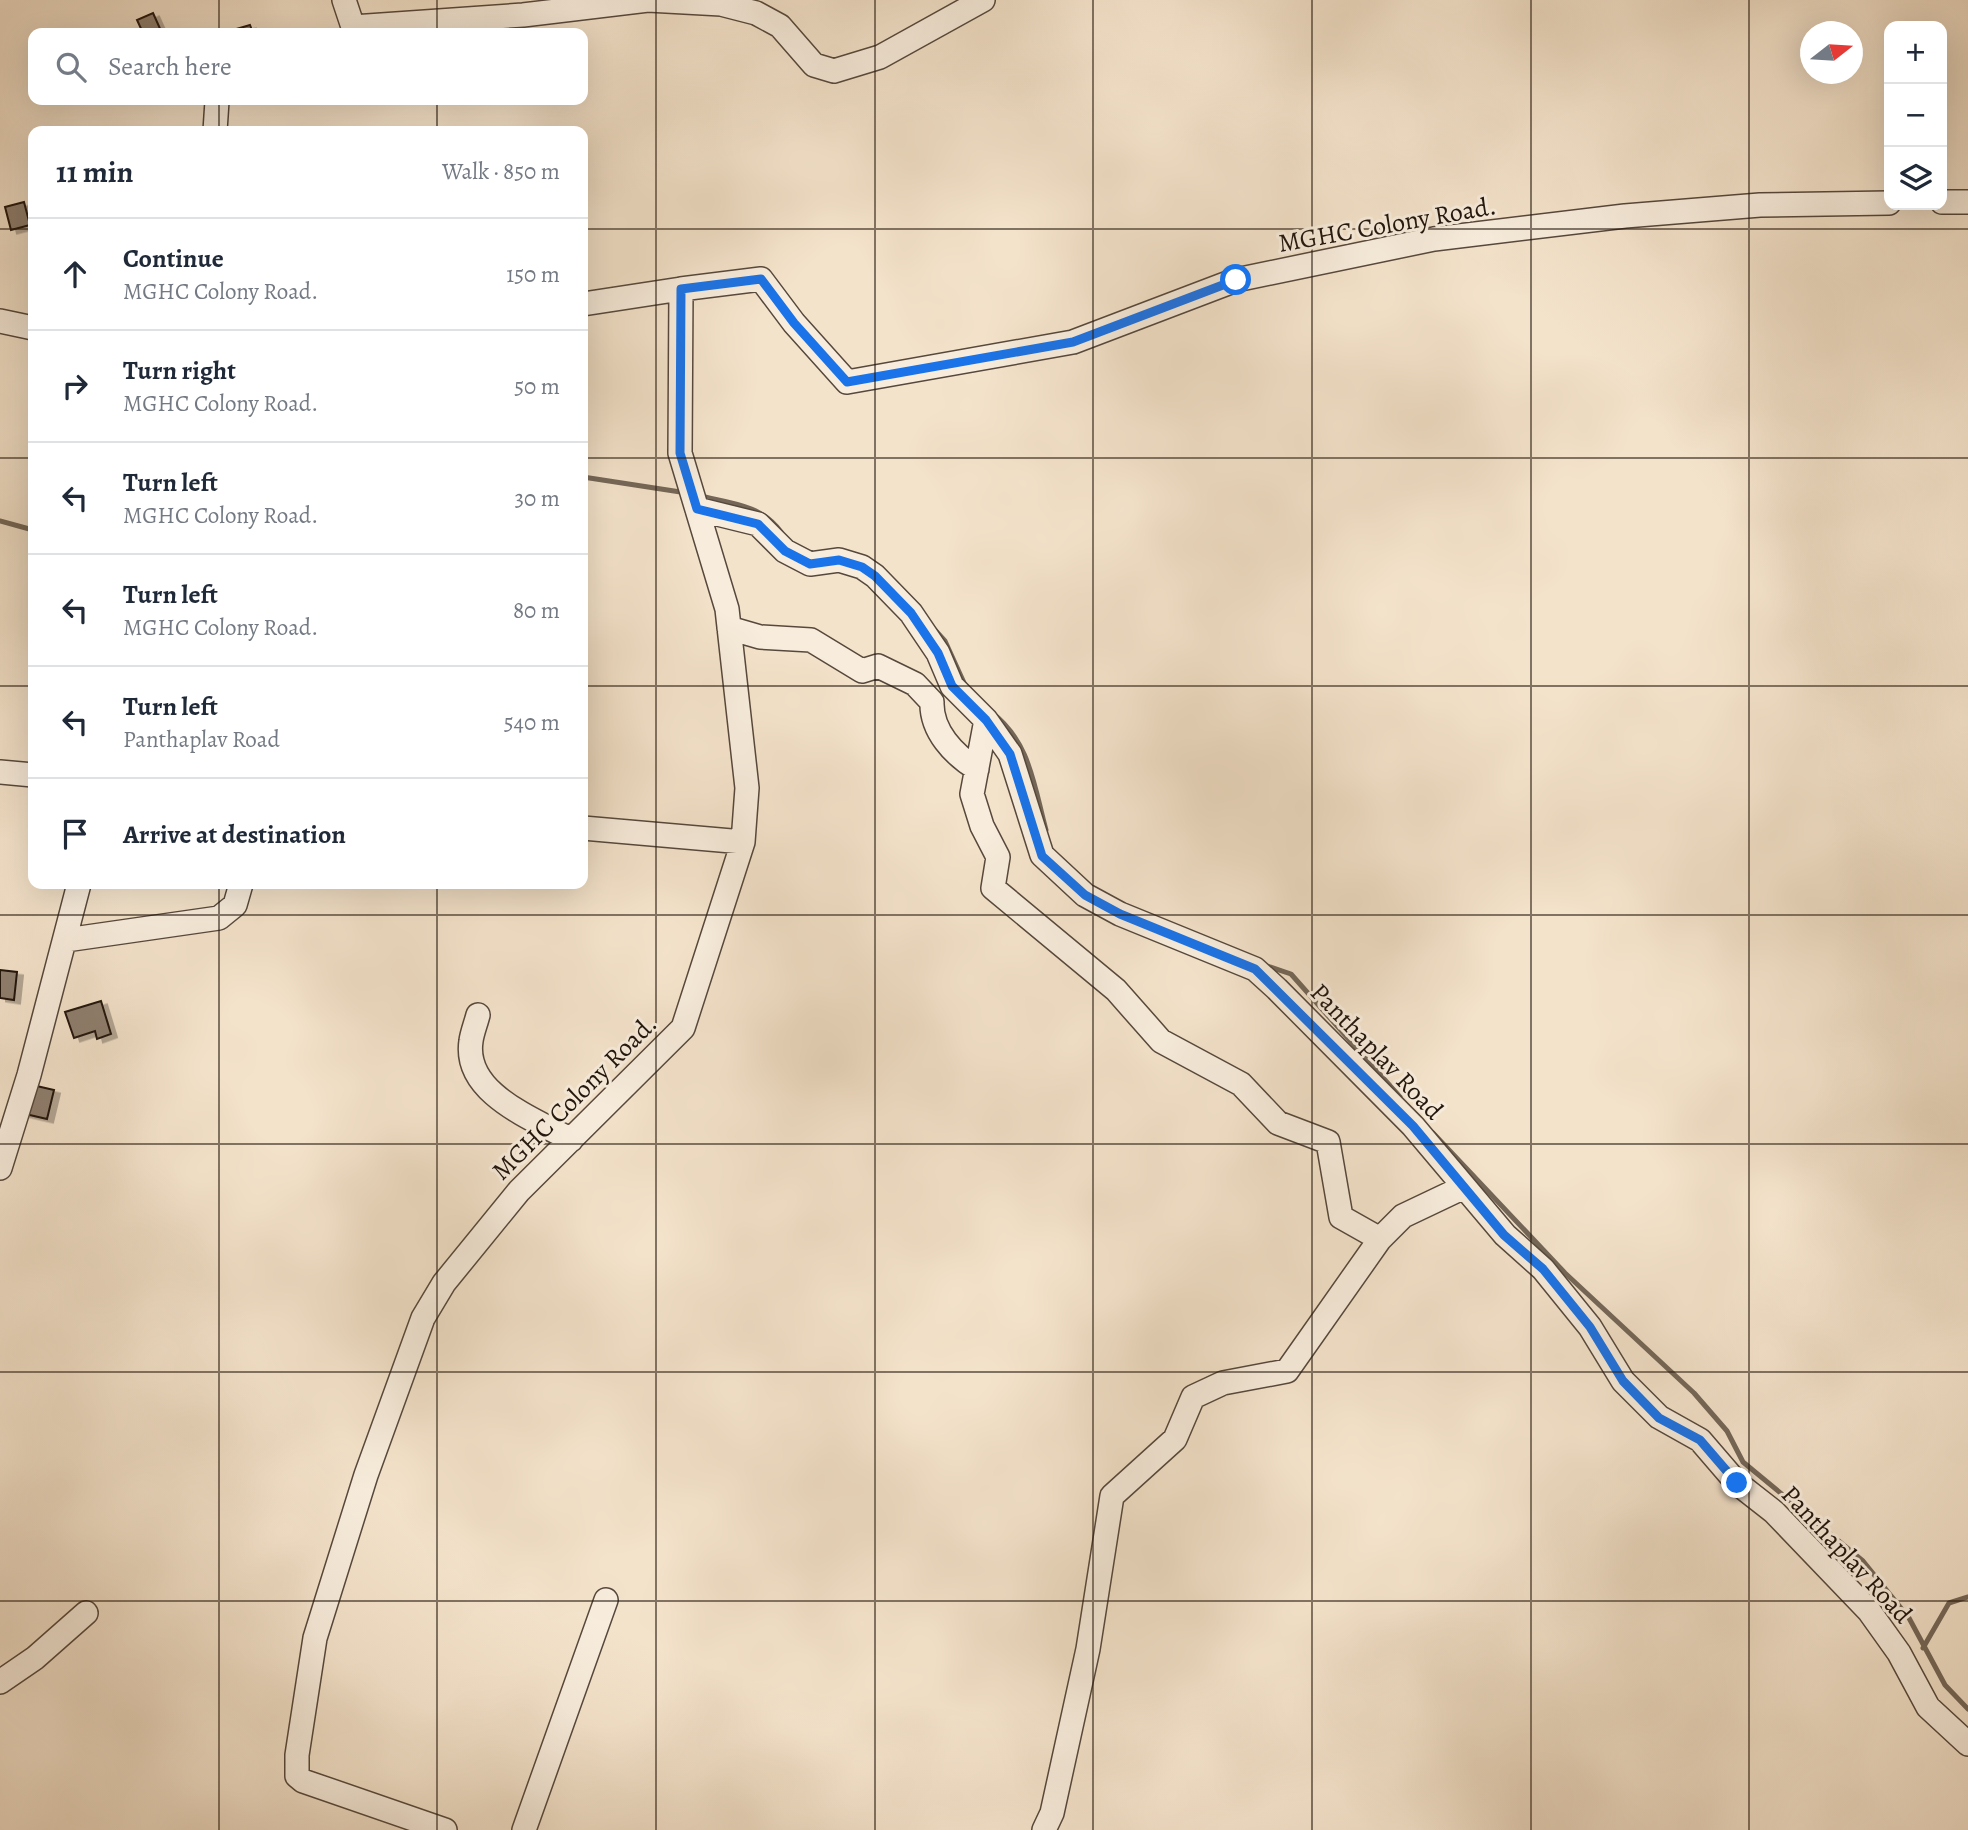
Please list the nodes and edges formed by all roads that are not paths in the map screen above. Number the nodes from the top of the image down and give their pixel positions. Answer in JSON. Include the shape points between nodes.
{"nodes":[{"id":1,"x":344,"y":0,"type":"edge"},
{"id":2,"x":983,"y":0,"type":"edge"},
{"id":3,"x":217,"y":105,"type":"edge"},
{"id":4,"x":215,"y":126,"type":"edge"},
{"id":5,"x":1947,"y":202,"type":"edge"},
{"id":6,"x":1968,"y":202,"type":"edge"},
{"id":7,"x":1884,"y":203,"type":"edge"},
{"id":8,"x":681,"y":289,"type":"junction"},
{"id":9,"x":588,"y":303,"type":"edge"},
{"id":10,"x":0,"y":321,"type":"edge"},
{"id":11,"x":28,"y":327,"type":"edge"},
{"id":12,"x":694,"y":499,"type":"junction"},
{"id":13,"x":729,"y":628,"type":"junction"},
{"id":14,"x":986,"y":720,"type":"junction"},
{"id":15,"x":977,"y":769,"type":"junction"},
{"id":16,"x":0,"y":772,"type":"edge"},
{"id":17,"x":28,"y":775,"type":"edge"},
{"id":18,"x":588,"y":828,"type":"edge"},
{"id":19,"x":743,"y":842,"type":"junction"},
{"id":20,"x":78,"y":889,"type":"edge"},
{"id":21,"x":240,"y":889,"type":"edge"},
{"id":22,"x":66,"y":940,"type":"junction"},
{"id":23,"x":478,"y":1015,"type":"dead end"},
{"id":24,"x":571,"y":1140,"type":"junction"},
{"id":25,"x":0,"y":1168,"type":"edge"},
{"id":26,"x":1464,"y":1187,"type":"junction"},
{"id":27,"x":1380,"y":1239,"type":"junction"},
{"id":28,"x":606,"y":1600,"type":"dead end"},
{"id":29,"x":86,"y":1613,"type":"dead end"},
{"id":30,"x":0,"y":1682,"type":"edge"},
{"id":31,"x":1968,"y":1744,"type":"edge"},
{"id":32,"x":445,"y":1830,"type":"edge"},
{"id":33,"x":524,"y":1830,"type":"edge"},
{"id":34,"x":1044,"y":1830,"type":"edge"}],
"edges":[{"from":1,"to":2,"type":"street","via":[[353,27],[523,15],[648,0],[721,4],[756,13],[780,26],[814,65],[834,71],[880,57]]},
{"from":3,"to":4,"type":"street"},
{"from":5,"to":6,"type":"street"},
{"from":7,"to":8,"type":"street","name":"MGHC Colony Road.","via":[[1706,209],[1434,239],[1236,280],[1073,342],[847,382],[761,279]]},
{"from":8,"to":9,"type":"street"},
{"from":8,"to":12,"type":"street","name":"MGHC Colony Road.","via":[[680,453]]},
{"from":10,"to":11,"type":"street"},
{"from":12,"to":13,"type":"street","name":"MGHC Colony Road."},
{"from":12,"to":14,"type":"street","name":"Panthaplav Road","via":[[758,524],[785,551],[810,564],[839,560],[875,576],[911,613],[938,653],[952,686]]},
{"from":13,"to":15,"type":"street","via":[[760,637],[811,640],[862,671],[878,666],[915,684],[932,702],[932,717],[956,756]]},
{"from":13,"to":19,"type":"street","name":"MGHC Colony Road.","via":[[747,788]]},
{"from":14,"to":15,"type":"street"},
{"from":14,"to":26,"type":"street","name":"Panthaplav Road","via":[[1010,754],[1042,856],[1085,895],[1120,914],[1255,969],[1413,1126]]},
{"from":15,"to":27,"type":"street","via":[[972,794],[998,857],[992,888],[1116,990],[1161,1041],[1241,1084],[1278,1123],[1328,1142],[1341,1217]]},
{"from":16,"to":17,"type":"street"},
{"from":18,"to":19,"type":"street"},
{"from":19,"to":24,"type":"street","name":"MGHC Colony Road.","via":[[683,1028]]},
{"from":20,"to":22,"type":"street"},
{"from":21,"to":22,"type":"street","via":[[235,905],[219,918]]},
{"from":22,"to":25,"type":"street"},
{"from":23,"to":24,"type":"street","via":[[470,1043],[473,1065],[482,1080],[499,1101]]},
{"from":24,"to":32,"type":"street","name":"MGHC Colony Road.","via":[[485,1231],[422,1318],[315,1639],[297,1776]]},
{"from":26,"to":27,"type":"street","via":[[1403,1216]]},
{"from":26,"to":31,"type":"street","name":"Panthaplav Road","via":[[1504,1235],[1543,1269],[1590,1327],[1623,1381],[1659,1418],[1700,1440],[1737,1483],[1774,1512],[1869,1611],[1899,1653],[1928,1707]]},
{"from":27,"to":34,"type":"street","via":[[1287,1371],[1223,1383],[1193,1397],[1175,1439],[1112,1496],[1088,1649],[1052,1813]]},
{"from":28,"to":33,"type":"street"},
{"from":29,"to":30,"type":"street"}]}
